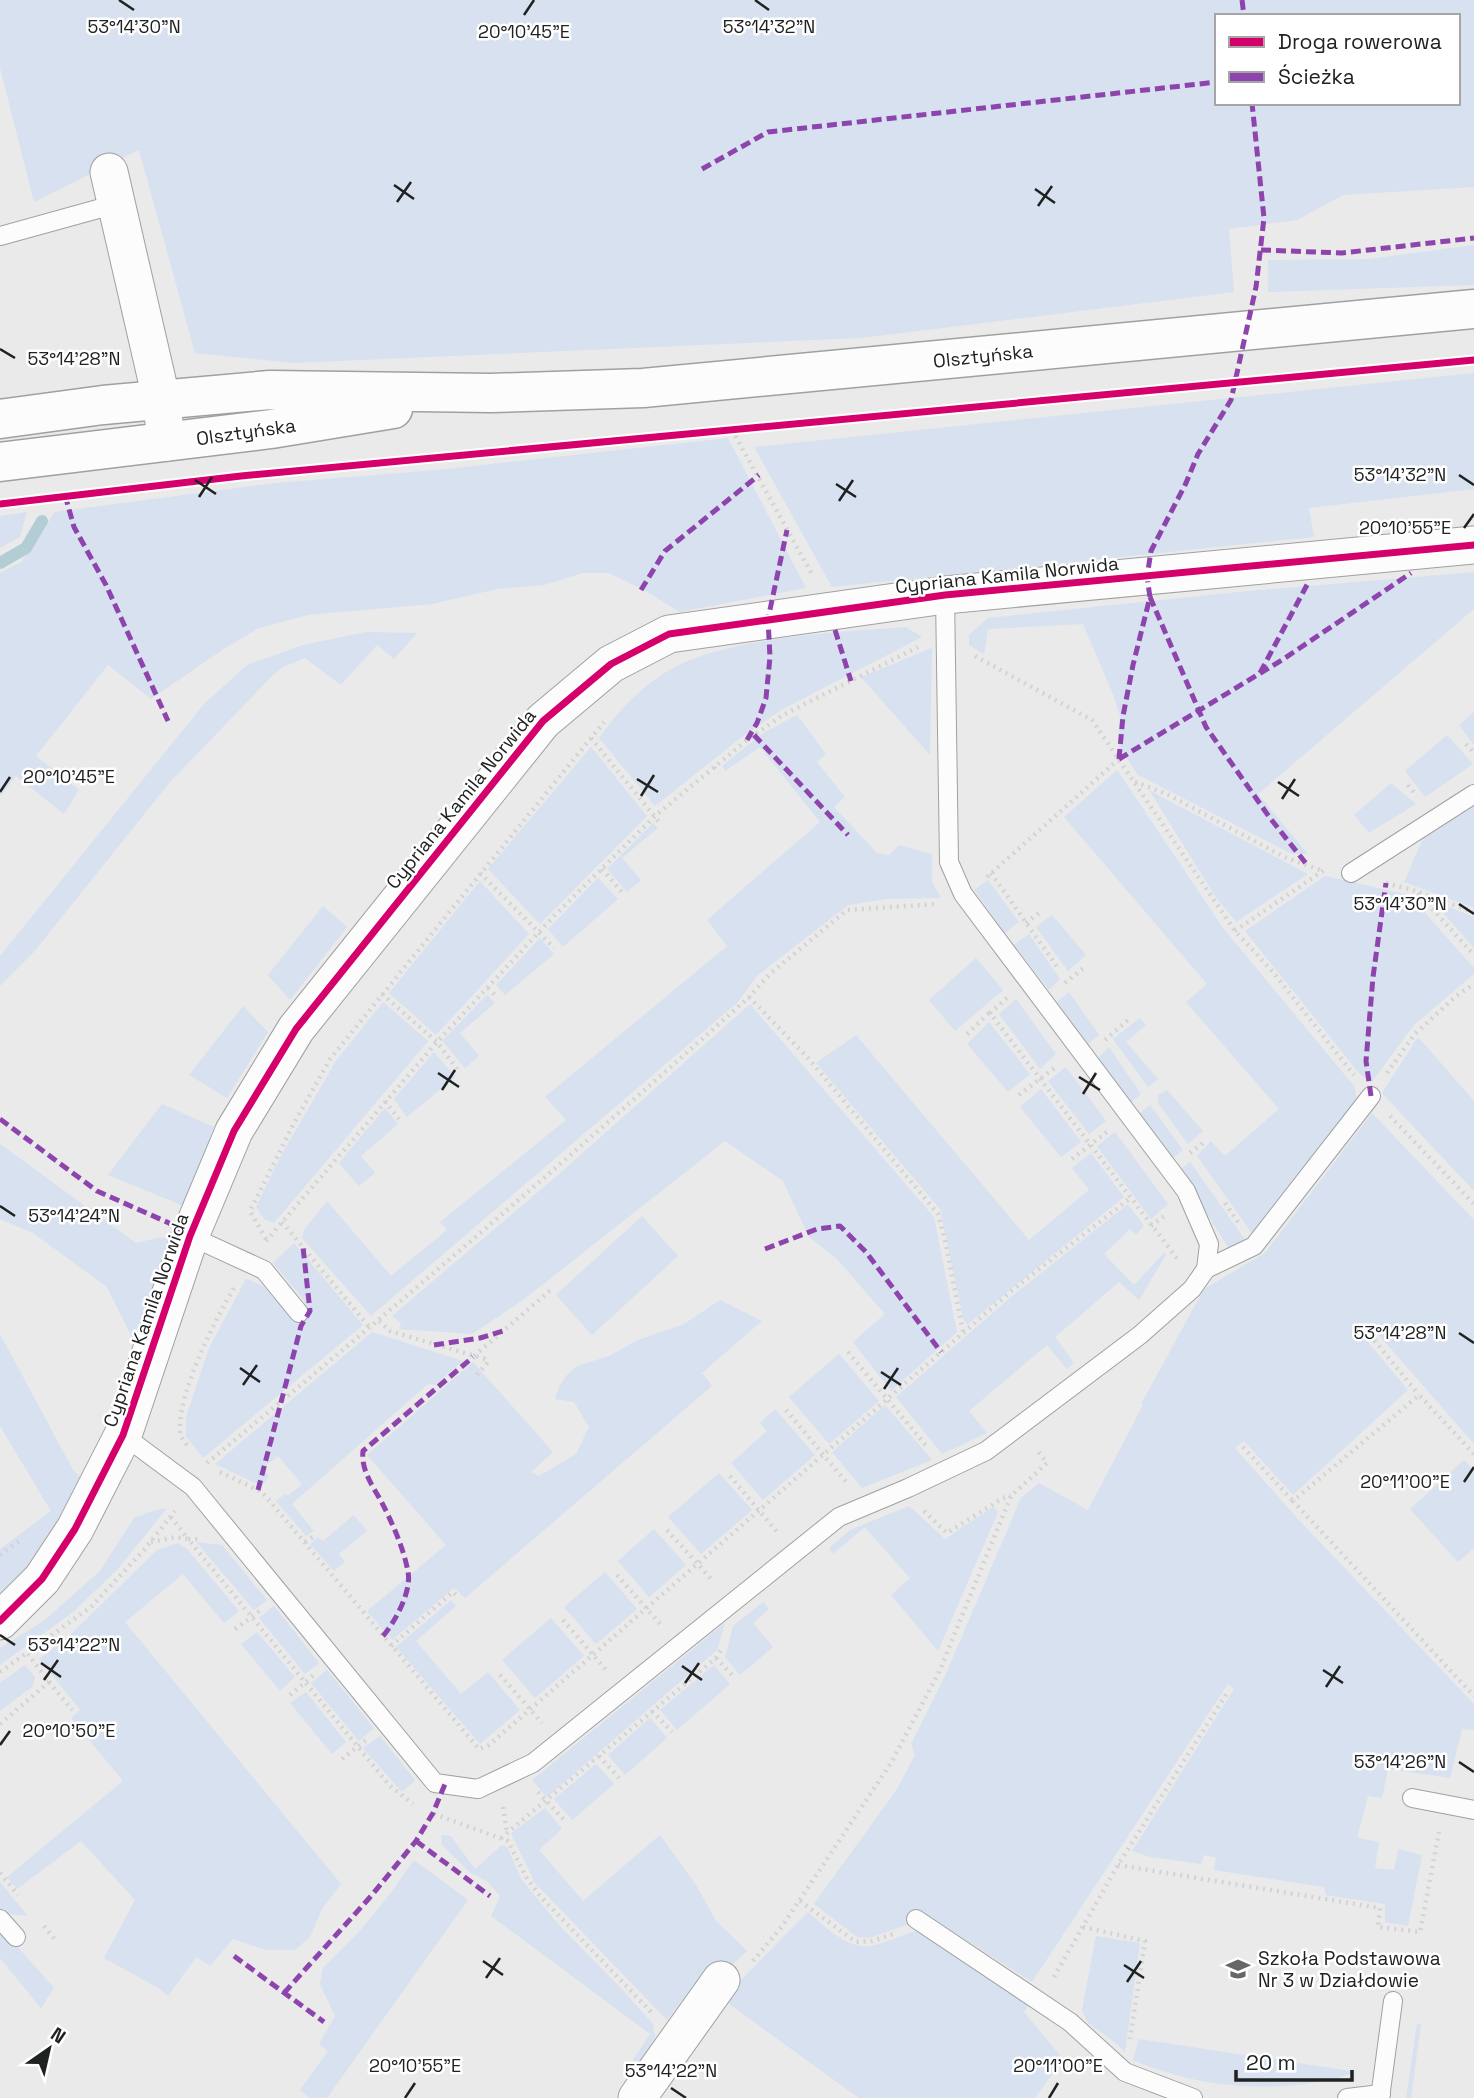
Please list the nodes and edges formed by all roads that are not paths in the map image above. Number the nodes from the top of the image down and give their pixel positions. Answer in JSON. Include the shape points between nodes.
{"nodes":[{"id":1,"x":113,"y":188,"type":"joint"},
{"id":2,"x":0,"y":236,"type":"edge"},
{"id":3,"x":1474,"y":309,"type":"edge"},
{"id":4,"x":491,"y":393,"type":"junction"},
{"id":5,"x":161,"y":400,"type":"junction"},
{"id":6,"x":0,"y":419,"type":"edge"},
{"id":7,"x":167,"y":442,"type":"junction"},
{"id":8,"x":0,"y":462,"type":"edge"},
{"id":9,"x":1474,"y":545,"type":"edge"},
{"id":10,"x":945,"y":595,"type":"junction"},
{"id":11,"x":1474,"y":794,"type":"edge"},
{"id":12,"x":1351,"y":873,"type":"road end"},
{"id":13,"x":1371,"y":1096,"type":"road end"},
{"id":14,"x":190,"y":1236,"type":"junction"},
{"id":15,"x":1206,"y":1269,"type":"junction"},
{"id":16,"x":299,"y":1313,"type":"dead end"},
{"id":17,"x":123,"y":1435,"type":"junction"},
{"id":18,"x":0,"y":1621,"type":"edge"},
{"id":19,"x":1412,"y":1798,"type":"dead end"},
{"id":20,"x":1474,"y":1810,"type":"edge"},
{"id":21,"x":0,"y":1919,"type":"edge"},
{"id":22,"x":916,"y":1919,"type":"road end"},
{"id":23,"x":16,"y":1937,"type":"dead end"},
{"id":24,"x":721,"y":1980,"type":"road end"},
{"id":25,"x":1393,"y":2001,"type":"dead end"},
{"id":26,"x":1380,"y":2096,"type":"edge"},
{"id":27,"x":637,"y":2098,"type":"edge"},
{"id":28,"x":1193,"y":2098,"type":"edge"},
{"id":29,"x":1347,"y":2098,"type":"edge"}],
"edges":[{"from":1,"to":2,"type":"lane"},
{"from":1,"to":5,"type":"street"},
{"from":3,"to":4,"type":"main road","name":"Olsztyńska","via":[[643,388]]},
{"from":4,"to":5,"type":"main road","name":"Olsztyńska","via":[[270,390]]},
{"from":4,"to":7,"type":"main road","name":"Olsztyńska"},
{"from":5,"to":6,"type":"main road","name":"Olsztyńska"},
{"from":5,"to":7,"type":"street"},
{"from":7,"to":8,"type":"main road","name":"Olsztyńska"},
{"from":9,"to":10,"type":"street","name":"Cypriana Kamila Norwida"},
{"from":10,"to":14,"type":"street","name":"Cypriana Kamila Norwida","via":[[670,634],[611,664],[543,720],[296,1029],[234,1131]]},
{"from":10,"to":15,"type":"lane","via":[[948,862],[963,894],[1186,1191],[1209,1244]]},
{"from":11,"to":12,"type":"lane"},
{"from":13,"to":15,"type":"lane","via":[[1254,1246]]},
{"from":14,"to":16,"type":"lane","via":[[264,1270]]},
{"from":14,"to":17,"type":"street","name":"Cypriana Kamila Norwida"},
{"from":15,"to":17,"type":"lane","via":[[1192,1289],[1140,1335],[986,1451],[839,1517],[533,1763],[478,1789],[435,1783],[193,1487]]},
{"from":17,"to":18,"type":"street","name":"Cypriana Kamila Norwida","via":[[75,1529],[42,1578]]},
{"from":19,"to":20,"type":"lane"},
{"from":21,"to":23,"type":"lane"},
{"from":22,"to":28,"type":"lane","via":[[1070,2022],[1125,2072]]},
{"from":24,"to":27,"type":"street"},
{"from":25,"to":26,"type":"lane"},
{"from":26,"to":29,"type":"lane"}]}
